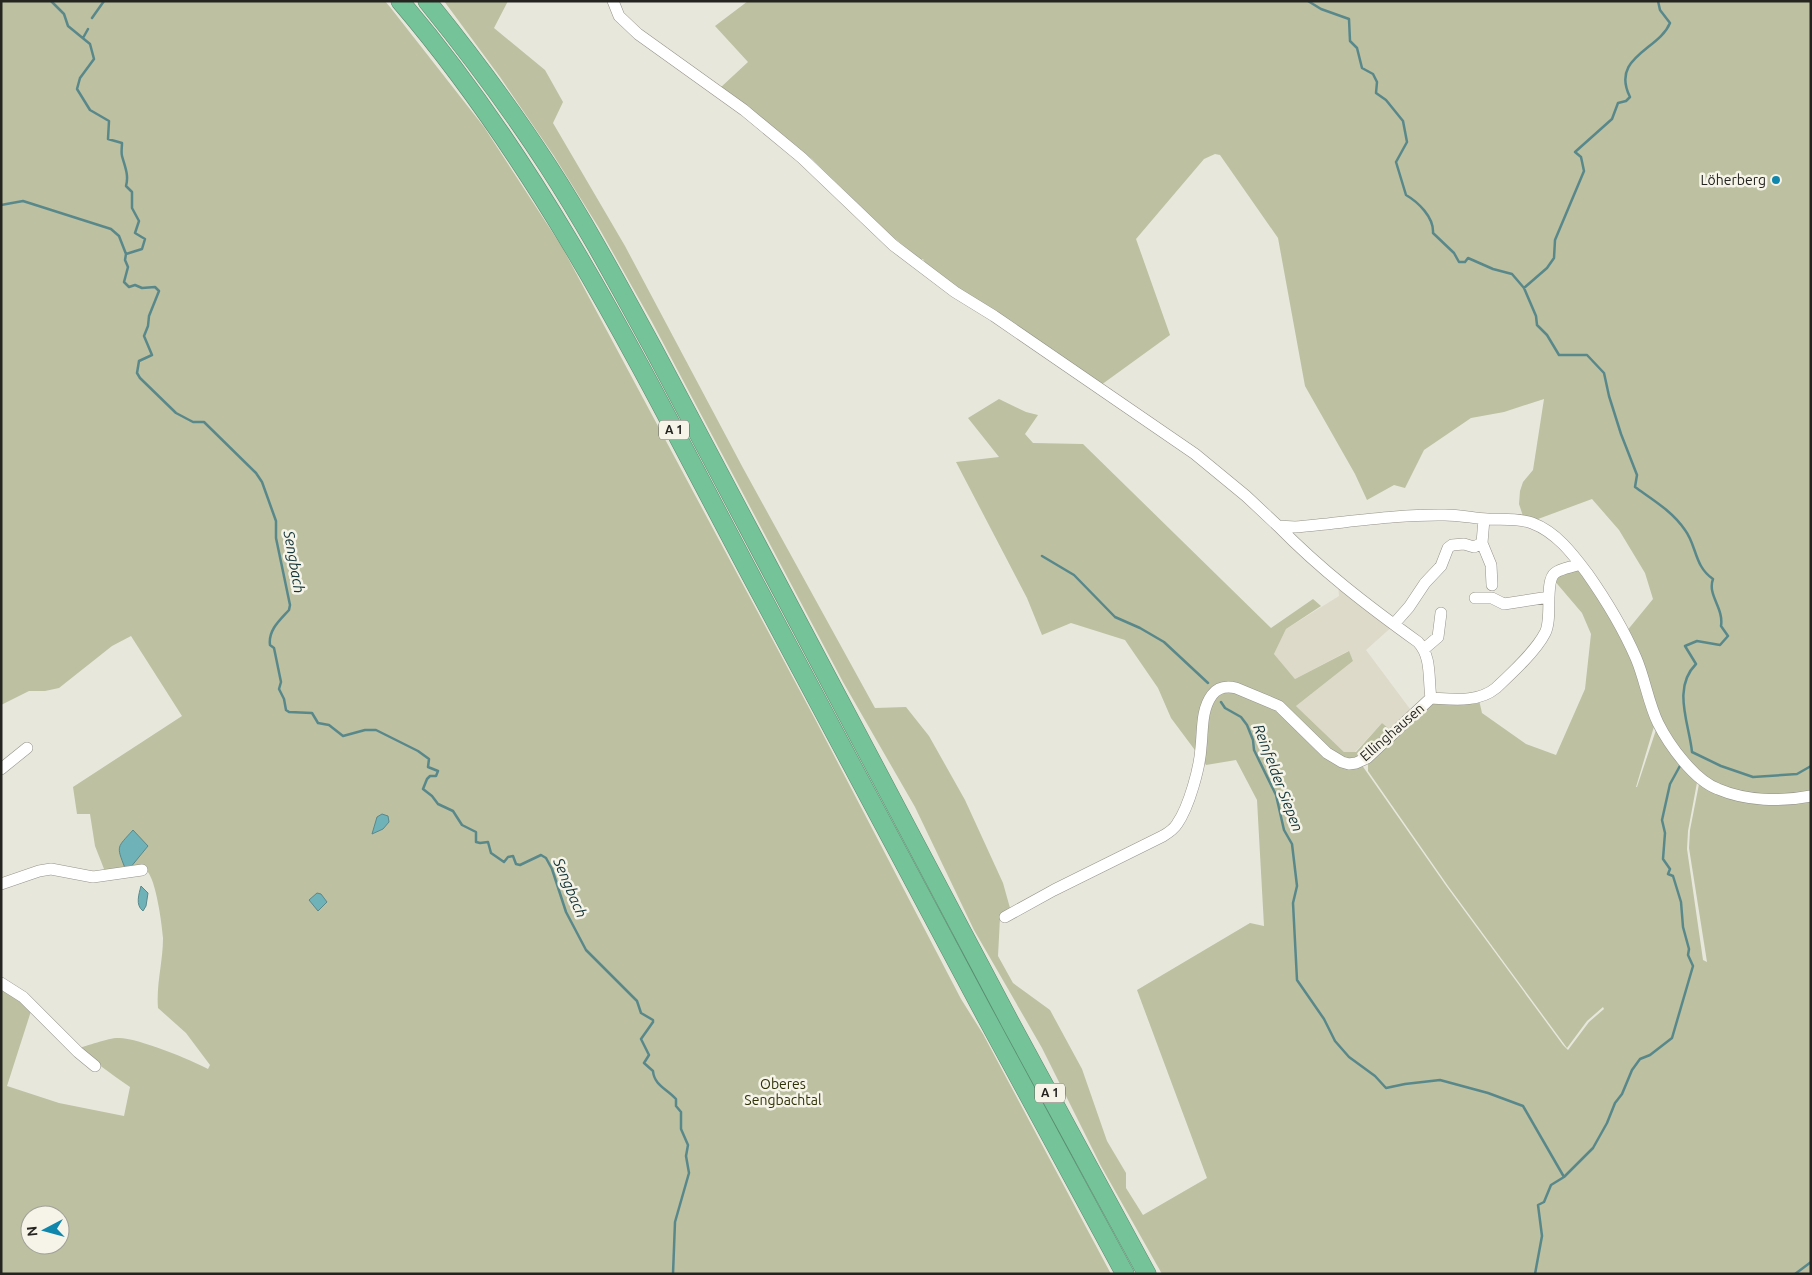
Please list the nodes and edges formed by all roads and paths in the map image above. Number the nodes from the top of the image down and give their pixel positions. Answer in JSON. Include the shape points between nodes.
{"nodes":[{"id":1,"x":400,"y":1,"type":"edge"},
{"id":2,"x":427,"y":1,"type":"edge"},
{"id":3,"x":613,"y":1,"type":"edge"},
{"id":4,"x":1484,"y":519,"type":"junction"},
{"id":5,"x":1278,"y":526,"type":"junction"},
{"id":6,"x":1482,"y":543,"type":"junction"},
{"id":7,"x":1580,"y":564,"type":"junction"},
{"id":8,"x":1492,"y":585,"type":"dead end"},
{"id":9,"x":1549,"y":597,"type":"junction"},
{"id":10,"x":1475,"y":598,"type":"dead end"},
{"id":11,"x":1442,"y":613,"type":"dead end"},
{"id":12,"x":1394,"y":624,"type":"junction"},
{"id":13,"x":1424,"y":649,"type":"junction"},
{"id":14,"x":1431,"y":698,"type":"junction"},
{"id":15,"x":27,"y":748,"type":"dead end"},
{"id":16,"x":1,"y":769,"type":"edge"},
{"id":17,"x":1811,"y":796,"type":"edge"},
{"id":18,"x":142,"y":870,"type":"dead end"},
{"id":19,"x":1,"y":884,"type":"edge"},
{"id":20,"x":1005,"y":917,"type":"dead end"},
{"id":21,"x":1,"y":983,"type":"edge"},
{"id":22,"x":95,"y":1066,"type":"dead end"},
{"id":23,"x":1124,"y":1274,"type":"edge"},
{"id":24,"x":1147,"y":1274,"type":"edge"}],
"edges":[{"from":1,"to":23,"type":"highway","number":"A 1","via":[[498,128],[576,251],[638,361]]},
{"from":2,"to":24,"type":"highway","number":"A 1","via":[[519,123],[607,265]]},
{"from":3,"to":5,"type":"street","via":[[619,16],[638,34],[744,110],[802,158],[901,251],[955,292],[1195,454]]},
{"from":4,"to":5,"type":"street","via":[[1446,515]]},
{"from":4,"to":6,"type":"street"},
{"from":4,"to":7,"type":"street","via":[[1533,523],[1556,537]]},
{"from":5,"to":12,"type":"street","via":[[1354,594]]},
{"from":6,"to":8,"type":"street","via":[[1491,564]]},
{"from":6,"to":12,"type":"street","via":[[1474,547],[1452,544],[1441,566]]},
{"from":7,"to":9,"type":"street","name":"Ellinghausen","via":[[1555,572],[1550,580]]},
{"from":7,"to":17,"type":"street","via":[[1607,604],[1637,660],[1658,722],[1675,750],[1699,777],[1717,789],[1756,799]]},
{"from":9,"to":10,"type":"street","via":[[1504,604],[1492,598]]},
{"from":9,"to":14,"type":"street","name":"Ellinghausen","via":[[1548,625],[1544,636],[1496,688],[1479,697]]},
{"from":11,"to":13,"type":"street","via":[[1438,637]]},
{"from":12,"to":13,"type":"street"},
{"from":13,"to":14,"type":"street","name":"Ellinghausen"},
{"from":14,"to":20,"type":"street","name":"Ellinghausen","via":[[1367,758],[1348,764],[1328,754],[1278,706],[1236,688],[1215,691],[1203,718],[1195,778],[1183,813],[1172,830]]},
{"from":15,"to":16,"type":"street"},
{"from":18,"to":19,"type":"street","via":[[93,878],[51,869]]},
{"from":21,"to":22,"type":"street","via":[[23,997]]}]}
